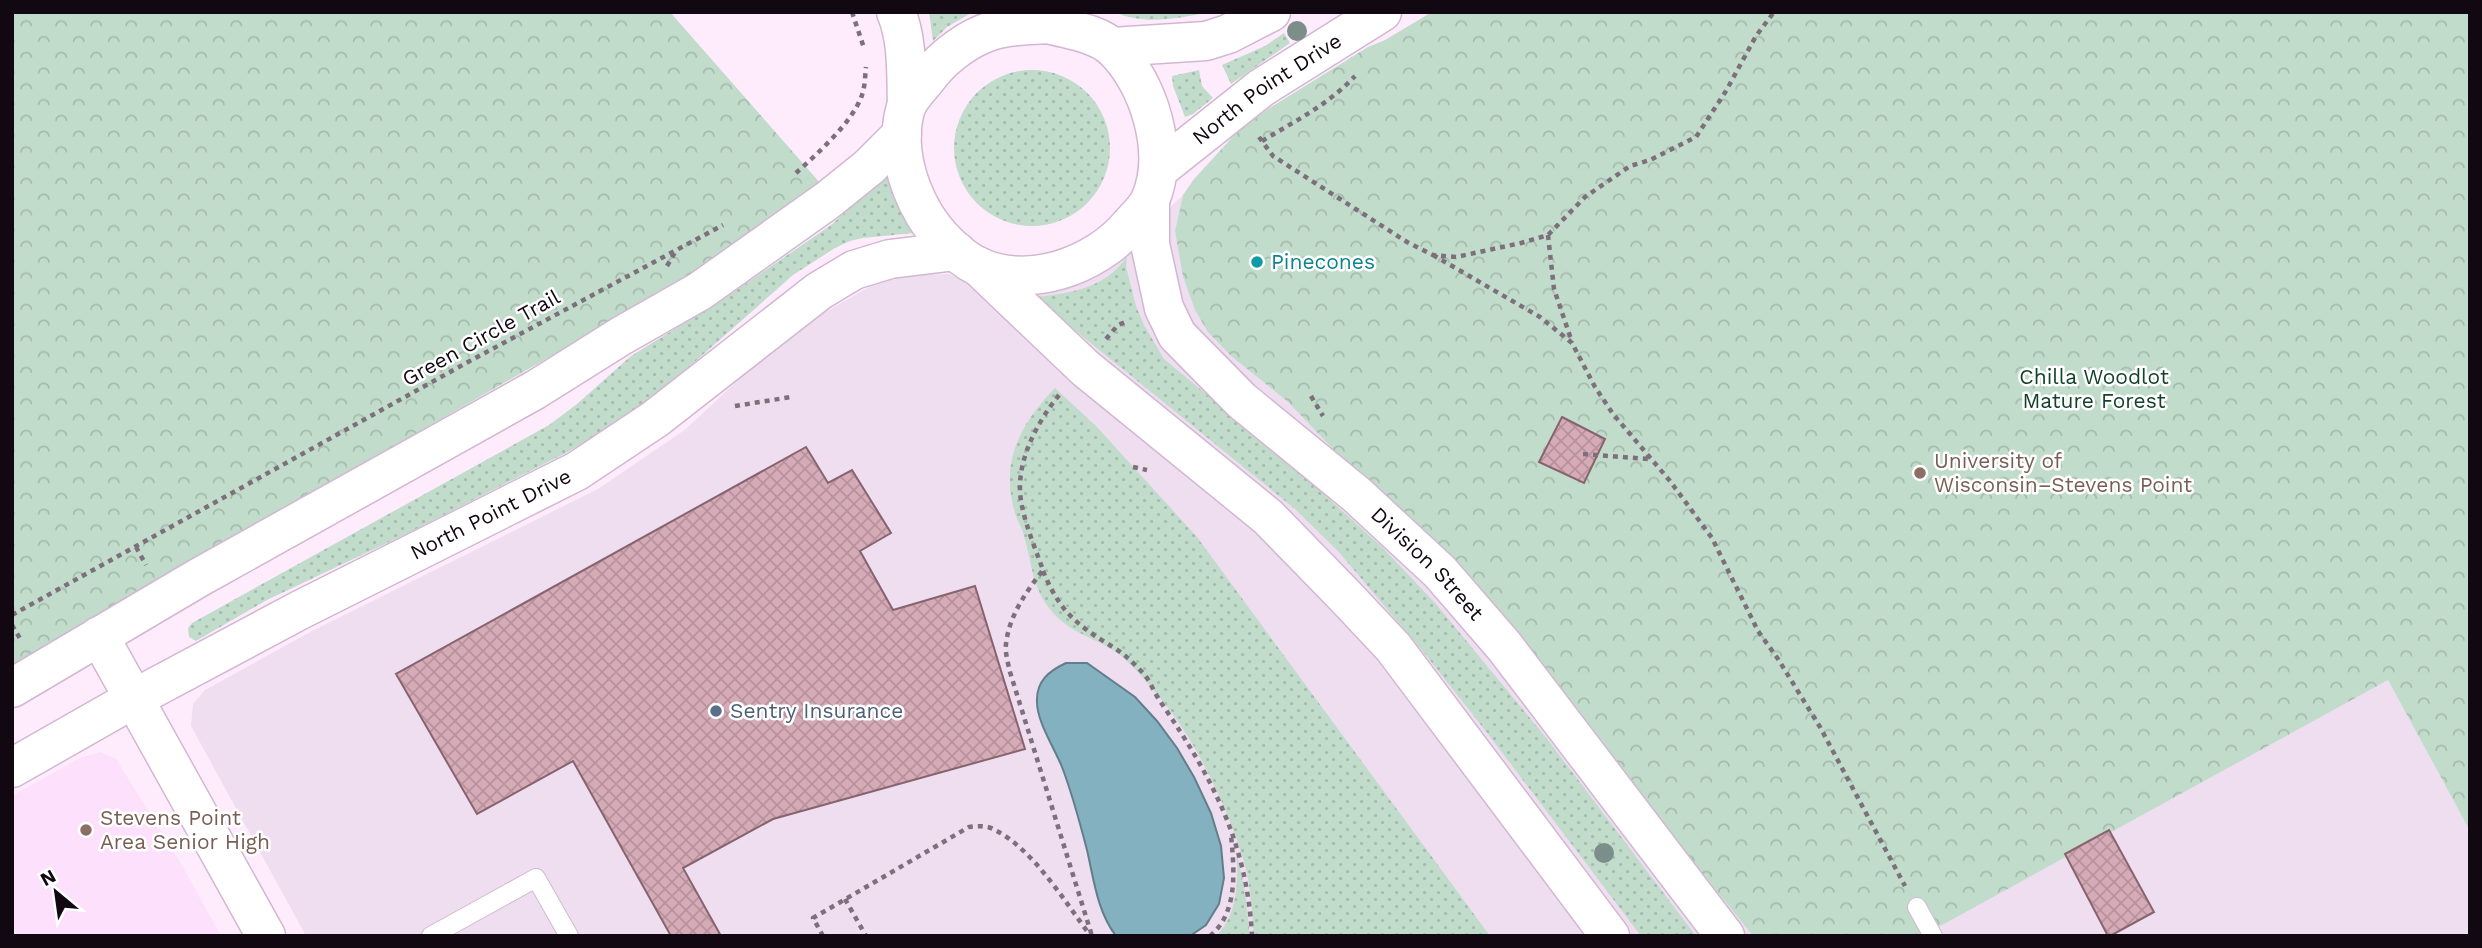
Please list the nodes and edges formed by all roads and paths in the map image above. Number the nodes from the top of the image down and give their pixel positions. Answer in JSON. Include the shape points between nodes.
{"nodes":[{"id":1,"x":852,"y":12,"type":"edge"},
{"id":2,"x":896,"y":12,"type":"edge"},
{"id":3,"x":1271,"y":12,"type":"edge"},
{"id":4,"x":1382,"y":12,"type":"edge"},
{"id":5,"x":1774,"y":12,"type":"edge"},
{"id":6,"x":1090,"y":31,"type":"edge"},
{"id":7,"x":864,"y":53,"type":"dead end"},
{"id":8,"x":866,"y":61,"type":"dead end"},
{"id":9,"x":1363,"y":67,"type":"dead end"},
{"id":10,"x":904,"y":119,"type":"junction"},
{"id":11,"x":792,"y":177,"type":"dead end"},
{"id":12,"x":1154,"y":185,"type":"junction"},
{"id":13,"x":727,"y":223,"type":"dead end"},
{"id":14,"x":1548,"y":235,"type":"junction"},
{"id":15,"x":1433,"y":255,"type":"junction"},
{"id":16,"x":967,"y":258,"type":"junction"},
{"id":17,"x":1132,"y":320,"type":"dead end"},
{"id":18,"x":1573,"y":342,"type":"junction"},
{"id":19,"x":1099,"y":349,"type":"dead end"},
{"id":20,"x":1062,"y":392,"type":"dead end"},
{"id":21,"x":791,"y":397,"type":"dead end"},
{"id":22,"x":728,"y":407,"type":"dead end"},
{"id":23,"x":1583,"y":454,"type":"dead end"},
{"id":24,"x":1649,"y":459,"type":"junction"},
{"id":25,"x":136,"y":547,"type":"junction"},
{"id":26,"x":148,"y":568,"type":"dead end"},
{"id":27,"x":1043,"y":570,"type":"junction"},
{"id":28,"x":12,"y":615,"type":"edge"},
{"id":29,"x":12,"y":625,"type":"edge"},
{"id":30,"x":99,"y":636,"type":"junction"},
{"id":31,"x":22,"y":642,"type":"dead end"},
{"id":32,"x":12,"y":688,"type":"edge"},
{"id":33,"x":135,"y":698,"type":"junction"},
{"id":34,"x":12,"y":768,"type":"edge"},
{"id":35,"x":1230,"y":829,"type":"junction"},
{"id":36,"x":845,"y":899,"type":"junction"},
{"id":37,"x":1917,"y":906,"type":"joint"},
{"id":38,"x":266,"y":936,"type":"edge"},
{"id":39,"x":431,"y":936,"type":"edge"},
{"id":40,"x":569,"y":936,"type":"edge"},
{"id":41,"x":823,"y":936,"type":"edge"},
{"id":42,"x":866,"y":936,"type":"edge"},
{"id":43,"x":1091,"y":936,"type":"edge"},
{"id":44,"x":1210,"y":936,"type":"edge"},
{"id":45,"x":1252,"y":936,"type":"edge"},
{"id":46,"x":1610,"y":936,"type":"edge"},
{"id":47,"x":1725,"y":936,"type":"edge"},
{"id":48,"x":1933,"y":936,"type":"edge"}],
"edges":[{"from":1,"to":7,"type":"path"},
{"from":2,"to":10,"type":"street","via":[[905,52]]},
{"from":3,"to":6,"type":"street","via":[[1206,41]]},
{"from":4,"to":12,"type":"street","name":"North Point Drive","via":[[1261,88]]},
{"from":5,"to":14,"type":"path","via":[[1696,137],[1610,178]]},
{"from":6,"to":10,"type":"street","via":[[1049,24],[990,31],[937,65]]},
{"from":6,"to":12,"type":"street","name":"Division Street","via":[[1143,89],[1154,125]]},
{"from":8,"to":11,"type":"path","via":[[863,94],[854,111]]},
{"from":9,"to":15,"type":"path","via":[[1333,97],[1262,141],[1273,156]]},
{"from":10,"to":16,"type":"street","via":[[902,157],[925,216]]},
{"from":10,"to":30,"type":"street","via":[[869,167],[700,291],[535,390]]},
{"from":12,"to":16,"type":"street","name":"North Point Drive","via":[[1121,236],[1071,266],[1042,274],[1011,275]]},
{"from":12,"to":47,"type":"street","name":"Division Street","via":[[1150,243],[1164,308],[1177,335],[1241,400],[1357,495],[1440,572],[1504,646]]},
{"from":13,"to":25,"type":"path","name":"Green Circle Trail"},
{"from":14,"to":15,"type":"path","via":[[1456,257]]},
{"from":14,"to":18,"type":"path","via":[[1554,289]]},
{"from":15,"to":18,"type":"path","via":[[1540,317]]},
{"from":16,"to":33,"type":"street","name":"North Point Drive","via":[[890,259],[854,270],[809,298],[655,419],[577,471]]},
{"from":16,"to":46,"type":"street","via":[[1085,368],[1268,517],[1345,596],[1393,648]]},
{"from":17,"to":19,"type":"path","via":[[1118,325]]},
{"from":18,"to":24,"type":"path","via":[[1595,387]]},
{"from":20,"to":27,"type":"path","via":[[1033,437],[1021,476],[1021,501]]},
{"from":21,"to":22,"type":"path"},
{"from":23,"to":24,"type":"path"},
{"from":24,"to":37,"type":"path","via":[[1712,538],[1758,631],[1820,727]]},
{"from":25,"to":26,"type":"path"},
{"from":25,"to":28,"type":"path","name":"Green Circle Trail"},
{"from":27,"to":35,"type":"path","via":[[1055,599],[1071,616],[1126,656],[1147,678],[1218,796]]},
{"from":27,"to":43,"type":"path","via":[[1017,609],[1005,647]]},
{"from":29,"to":31,"type":"path"},
{"from":30,"to":32,"type":"street"},
{"from":30,"to":33,"type":"street"},
{"from":33,"to":34,"type":"street","name":"North Point Drive"},
{"from":33,"to":38,"type":"street"},
{"from":35,"to":44,"type":"path","via":[[1234,881],[1229,906]]},
{"from":35,"to":45,"type":"path","via":[[1243,863]]},
{"from":36,"to":41,"type":"path","via":[[813,918]]},
{"from":36,"to":42,"type":"path"},
{"from":36,"to":43,"type":"path","via":[[969,827],[981,825],[995,829],[1038,866]]},
{"from":37,"to":48,"type":"lane"},
{"from":39,"to":40,"type":"lane","via":[[536,878]]}]}
